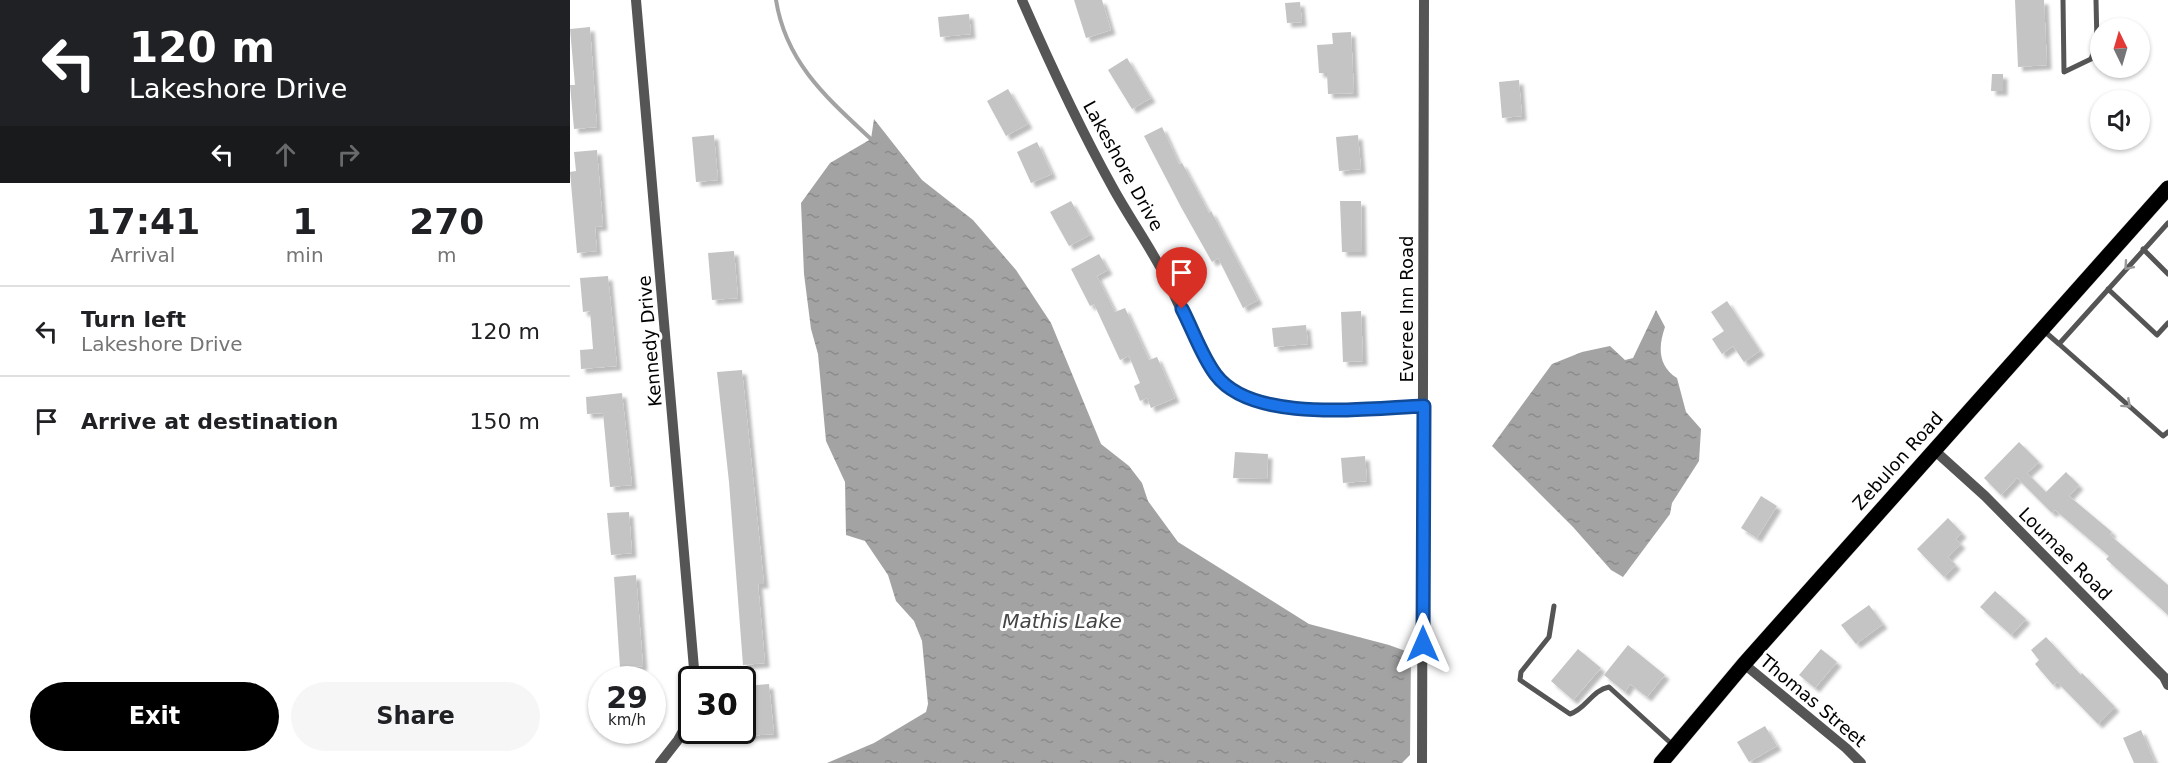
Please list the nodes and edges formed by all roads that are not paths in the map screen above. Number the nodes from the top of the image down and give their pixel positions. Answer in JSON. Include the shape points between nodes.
{"nodes":[{"id":1,"x":636,"y":0,"type":"edge"},
{"id":2,"x":1022,"y":0,"type":"edge"},
{"id":3,"x":1424,"y":0,"type":"edge"},
{"id":4,"x":2063,"y":0,"type":"edge"},
{"id":5,"x":2096,"y":0,"type":"edge"},
{"id":6,"x":2168,"y":188,"type":"edge"},
{"id":7,"x":2168,"y":223,"type":"edge"},
{"id":8,"x":2143,"y":249,"type":"junction"},
{"id":9,"x":2168,"y":274,"type":"edge"},
{"id":10,"x":2108,"y":289,"type":"junction"},
{"id":11,"x":2168,"y":324,"type":"edge"},
{"id":12,"x":2042,"y":329,"type":"junction"},
{"id":13,"x":2059,"y":344,"type":"junction"},
{"id":14,"x":1424,"y":406,"type":"junction"},
{"id":15,"x":2166,"y":436,"type":"edge"},
{"id":16,"x":1934,"y":450,"type":"junction"},
{"id":17,"x":1554,"y":606,"type":"dead end"},
{"id":18,"x":1744,"y":663,"type":"junction"},
{"id":19,"x":694,"y":666,"type":"edge"},
{"id":20,"x":2168,"y":685,"type":"edge"},
{"id":21,"x":678,"y":740,"type":"edge"},
{"id":22,"x":1675,"y":747,"type":"junction"},
{"id":23,"x":660,"y":763,"type":"edge"},
{"id":24,"x":1422,"y":763,"type":"edge"},
{"id":25,"x":1661,"y":763,"type":"edge"},
{"id":26,"x":1861,"y":763,"type":"edge"}],
"edges":[{"from":1,"to":19,"type":"street","name":"Kennedy Drive"},
{"from":2,"to":14,"type":"street","name":"Lakeshore Drive","via":[[1113,188],[1163,272],[1215,375],[1231,390],[1259,402],[1310,410]]},
{"from":3,"to":14,"type":"street","name":"Everee Inn Road"},
{"from":4,"to":5,"type":"lane","via":[[2064,72],[2091,59],[2097,44]]},
{"from":6,"to":12,"type":"main road","name":"Zebulon Road"},
{"from":7,"to":8,"type":"lane"},
{"from":8,"to":9,"type":"lane"},
{"from":8,"to":10,"type":"lane","one_way":true},
{"from":10,"to":11,"type":"lane","via":[[2157,335]]},
{"from":10,"to":13,"type":"lane"},
{"from":12,"to":13,"type":"lane"},
{"from":12,"to":16,"type":"main road","name":"Zebulon Road"},
{"from":13,"to":15,"type":"lane","one_way":true},
{"from":14,"to":24,"type":"street","name":"Everee Inn Road"},
{"from":16,"to":18,"type":"main road","name":"Zebulon Road"},
{"from":16,"to":20,"type":"street","name":"Loumae Road","via":[[1993,504]]},
{"from":17,"to":22,"type":"lane","via":[[1549,637],[1521,672],[1520,680],[1570,714],[1580,711],[1601,689],[1609,687]]},
{"from":18,"to":22,"type":"main road","name":"Zebulon Road"},
{"from":18,"to":26,"type":"street","name":"Thomas Street"},
{"from":21,"to":23,"type":"street"},
{"from":22,"to":25,"type":"main road","name":"Zebulon Road"}]}
